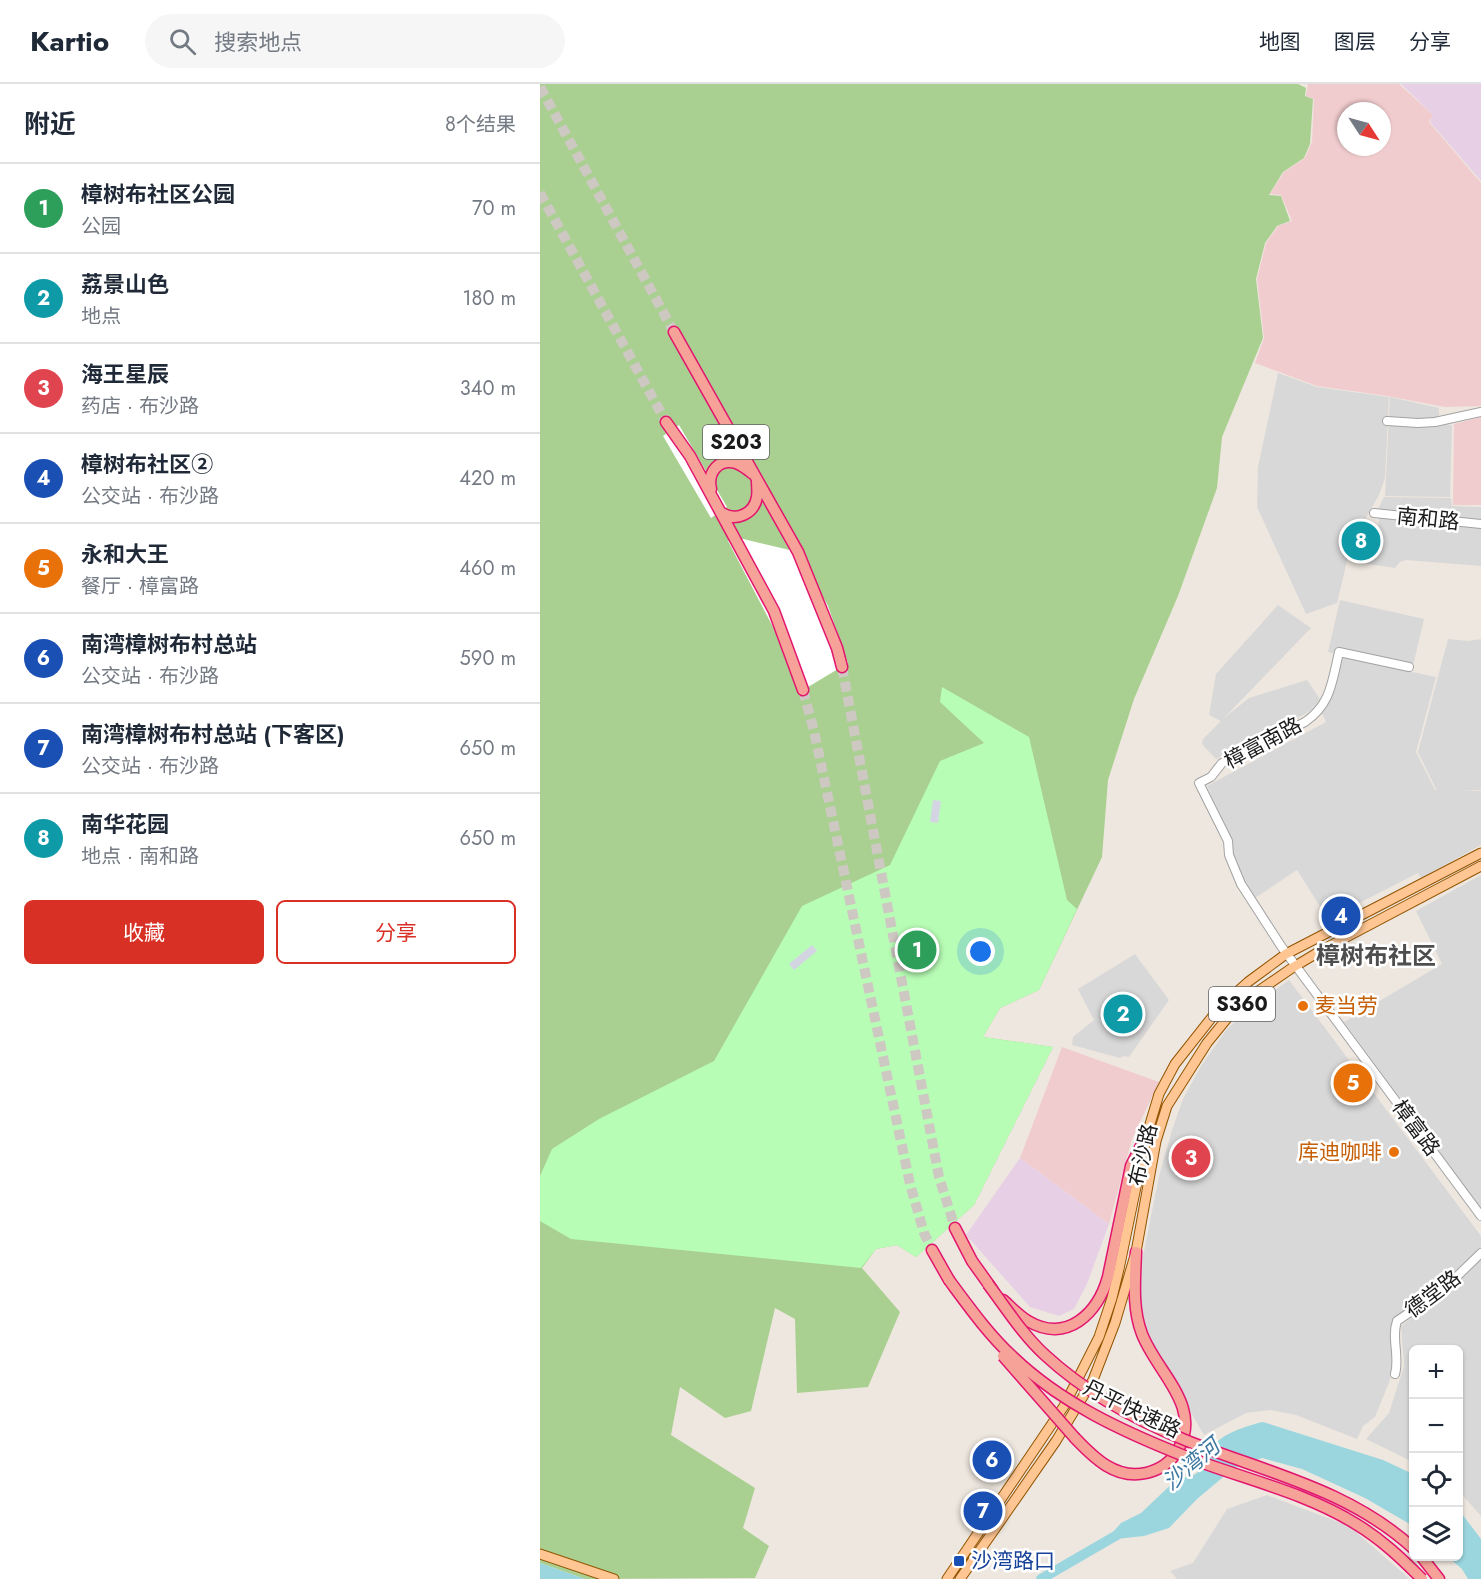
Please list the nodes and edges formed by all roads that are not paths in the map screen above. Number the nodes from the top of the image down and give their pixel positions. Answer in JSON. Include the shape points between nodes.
{"nodes":[{"id":1,"x":674,"y":332,"type":"tunnel mouth"},
{"id":2,"x":1481,"y":412,"type":"edge"},
{"id":3,"x":1387,"y":421,"type":"dead end"},
{"id":4,"x":669,"y":426,"type":"tunnel mouth"},
{"id":5,"x":756,"y":477,"type":"junction"},
{"id":6,"x":715,"y":500,"type":"junction"},
{"id":7,"x":721,"y":512,"type":"junction"},
{"id":8,"x":1374,"y":513,"type":"dead end"},
{"id":9,"x":1481,"y":525,"type":"edge"},
{"id":10,"x":842,"y":667,"type":"tunnel mouth"},
{"id":11,"x":1409,"y":668,"type":"dead end"},
{"id":12,"x":803,"y":690,"type":"tunnel mouth"},
{"id":13,"x":1481,"y":853,"type":"edge"},
{"id":14,"x":1481,"y":866,"type":"edge"},
{"id":15,"x":1286,"y":954,"type":"junction"},
{"id":16,"x":1295,"y":966,"type":"junction"},
{"id":17,"x":1248,"y":982,"type":"junction"},
{"id":18,"x":1257,"y":992,"type":"junction"},
{"id":19,"x":1146,"y":1134,"type":"junction"},
{"id":20,"x":1481,"y":1215,"type":"edge"},
{"id":21,"x":955,"y":1228,"type":"tunnel mouth"},
{"id":22,"x":932,"y":1250,"type":"tunnel mouth"},
{"id":23,"x":1136,"y":1252,"type":"junction"},
{"id":24,"x":1481,"y":1253,"type":"edge"},
{"id":25,"x":949,"y":1280,"type":"junction"},
{"id":26,"x":988,"y":1284,"type":"junction"},
{"id":27,"x":1395,"y":1374,"type":"dead end"},
{"id":28,"x":1409,"y":1546,"type":"edge"},
{"id":29,"x":540,"y":1554,"type":"edge"},
{"id":30,"x":1424,"y":1561,"type":"edge"},
{"id":31,"x":614,"y":1579,"type":"edge"},
{"id":32,"x":947,"y":1579,"type":"edge"},
{"id":33,"x":960,"y":1579,"type":"edge"},
{"id":34,"x":1420,"y":1579,"type":"edge"},
{"id":35,"x":1439,"y":1579,"type":"edge"}],
"edges":[{"from":1,"to":5,"type":"highway","number":"S203"},
{"from":2,"to":3,"type":"street","via":[[1435,422]]},
{"from":4,"to":6,"type":"highway","number":"S203"},
{"from":5,"to":6,"type":"highway","via":[[736,463],[720,465],[709,478]]},
{"from":5,"to":7,"type":"highway","via":[[756,501],[748,512],[732,518]]},
{"from":5,"to":10,"type":"highway","number":"S203","via":[[798,552]]},
{"from":6,"to":7,"type":"highway","number":"S203"},
{"from":7,"to":12,"type":"highway","number":"S203","via":[[774,611]]},
{"from":8,"to":9,"type":"street","name":"南和路"},
{"from":11,"to":15,"type":"street","name":"樟富南路","via":[[1339,652],[1327,700],[1316,714],[1222,763],[1211,777],[1199,783],[1228,841],[1229,855],[1241,884]]},
{"from":13,"to":15,"type":"main road","name":"布沙路","number":"S360"},
{"from":14,"to":16,"type":"main road","name":"布沙路","number":"S360"},
{"from":15,"to":16,"type":"street","name":"樟富路"},
{"from":15,"to":17,"type":"main road","name":"布沙路","number":"S360"},
{"from":16,"to":18,"type":"main road","name":"布沙路","number":"S360"},
{"from":16,"to":20,"type":"street","name":"樟富路"},
{"from":17,"to":18,"type":"main road"},
{"from":17,"to":19,"type":"main road","name":"布沙路","number":"S360","via":[[1220,1007],[1175,1064],[1159,1094]]},
{"from":18,"to":23,"type":"main road","name":"布沙路","number":"S360","via":[[1229,1016],[1207,1043],[1167,1106],[1156,1141]]},
{"from":19,"to":26,"type":"highway","bridge":true,"via":[[1131,1166],[1104,1290],[1094,1309],[1077,1323],[1058,1329],[1039,1326],[1022,1317]]},
{"from":19,"to":32,"type":"main road","name":"布沙路","number":"S360","via":[[1112,1298],[1090,1358],[1041,1442]]},
{"from":21,"to":26,"type":"highway","name":"丹平快速路"},
{"from":22,"to":25,"type":"highway","name":"丹平快速路"},
{"from":23,"to":25,"type":"highway","bridge":true,"via":[[1136,1303],[1143,1335],[1181,1400],[1186,1422],[1176,1453],[1167,1463],[1144,1473],[1121,1473],[1104,1464],[1075,1438],[984,1334]]},
{"from":23,"to":33,"type":"main road","name":"布沙路","number":"S360","via":[[1104,1353],[1083,1398]]},
{"from":24,"to":27,"type":"street","name":"德堂路","via":[[1444,1289],[1397,1321]]},
{"from":25,"to":34,"type":"highway","name":"丹平快速路","bridge":true,"via":[[1013,1357],[1062,1396],[1150,1442],[1327,1508],[1374,1535]]},
{"from":26,"to":28,"type":"highway","name":"丹平快速路","bridge":true,"via":[[1044,1354],[1104,1400],[1186,1440],[1334,1496],[1362,1510]]},
{"from":29,"to":31,"type":"main road"},
{"from":30,"to":35,"type":"highway"}]}
